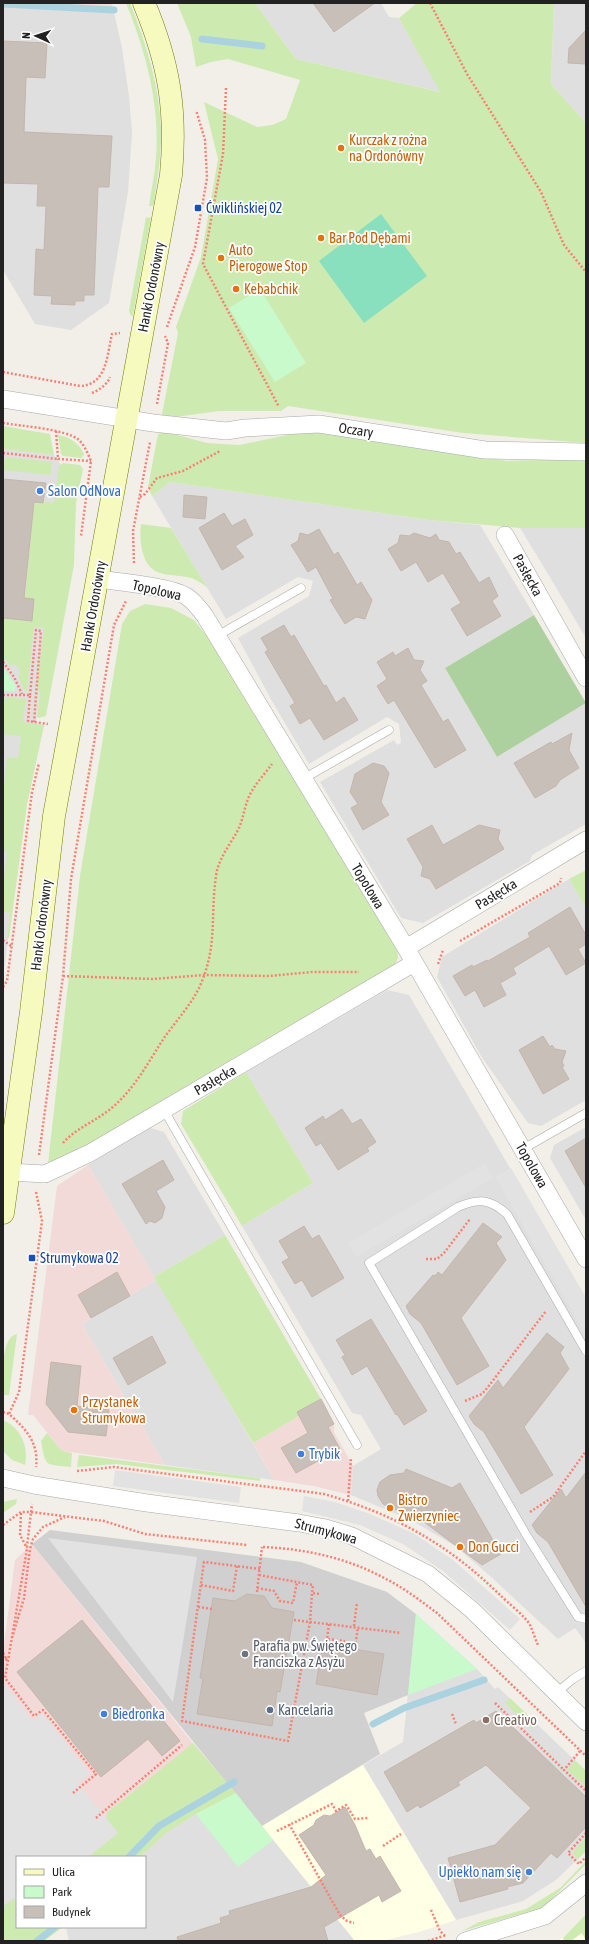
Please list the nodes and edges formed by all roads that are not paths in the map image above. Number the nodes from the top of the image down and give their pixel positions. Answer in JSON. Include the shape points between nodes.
{"nodes":[{"id":1,"x":144,"y":3,"type":"edge"},
{"id":2,"x":3,"y":399,"type":"edge"},
{"id":3,"x":127,"y":419,"type":"junction"},
{"id":4,"x":586,"y":452,"type":"edge"},
{"id":5,"x":505,"y":534,"type":"dead end"},
{"id":6,"x":98,"y":579,"type":"junction"},
{"id":7,"x":301,"y":588,"type":"dead end"},
{"id":8,"x":217,"y":636,"type":"junction"},
{"id":9,"x":586,"y":678,"type":"edge"},
{"id":10,"x":389,"y":730,"type":"dead end"},
{"id":11,"x":303,"y":779,"type":"junction"},
{"id":12,"x":586,"y":840,"type":"edge"},
{"id":13,"x":410,"y":955,"type":"junction"},
{"id":14,"x":164,"y":1110,"type":"junction"},
{"id":15,"x":586,"y":1113,"type":"edge"},
{"id":16,"x":523,"y":1149,"type":"junction"},
{"id":17,"x":9,"y":1172,"type":"junction"},
{"id":18,"x":3,"y":1213,"type":"edge"},
{"id":19,"x":586,"y":1259,"type":"edge"},
{"id":20,"x":586,"y":1351,"type":"edge"},
{"id":21,"x":357,"y":1445,"type":"road end"},
{"id":22,"x":3,"y":1478,"type":"edge"},
{"id":23,"x":586,"y":1619,"type":"edge"},
{"id":24,"x":586,"y":1671,"type":"edge"},
{"id":25,"x":556,"y":1693,"type":"junction"},
{"id":26,"x":586,"y":1722,"type":"edge"},
{"id":27,"x":586,"y":1883,"type":"edge"},
{"id":28,"x":458,"y":1938,"type":"edge"}],
"edges":[{"from":1,"to":3,"type":"street","name":"Hanki Ordonówny","via":[[163,56],[169,84],[174,115],[174,144],[166,207],[131,335]]},
{"from":2,"to":3,"type":"street","name":"Oczary"},
{"from":3,"to":4,"type":"street","name":"Oczary","via":[[226,431],[318,424],[485,450]]},
{"from":3,"to":6,"type":"street","name":"Hanki Ordonówny"},
{"from":5,"to":9,"type":"street","name":"Pasłęcka"},
{"from":6,"to":8,"type":"street","name":"Topolowa","via":[[185,595],[199,608]]},
{"from":6,"to":17,"type":"street","name":"Hanki Ordonówny","via":[[54,816]]},
{"from":7,"to":8,"type":"lane"},
{"from":8,"to":11,"type":"street","name":"Topolowa"},
{"from":10,"to":11,"type":"lane"},
{"from":11,"to":13,"type":"street","name":"Topolowa"},
{"from":12,"to":13,"type":"street","name":"Pasłęcka"},
{"from":13,"to":14,"type":"street","name":"Pasłęcka","via":[[382,981]]},
{"from":13,"to":16,"type":"street","name":"Topolowa"},
{"from":14,"to":17,"type":"street","name":"Pasłęcka","via":[[90,1153],[45,1174]]},
{"from":14,"to":21,"type":"lane"},
{"from":15,"to":16,"type":"lane"},
{"from":16,"to":19,"type":"street","name":"Topolowa"},
{"from":17,"to":18,"type":"street","name":"Hanki Ordonówny"},
{"from":20,"to":23,"type":"lane","via":[[507,1214],[497,1205],[485,1201],[458,1207],[369,1263],[527,1536],[578,1617]]},
{"from":22,"to":25,"type":"street","name":"Strumykowa","via":[[147,1503],[299,1523],[352,1536],[428,1574],[472,1609]]},
{"from":24,"to":25,"type":"lane"},
{"from":25,"to":26,"type":"street","name":"Strumykowa"},
{"from":27,"to":28,"type":"street","via":[[545,1916]]}]}
